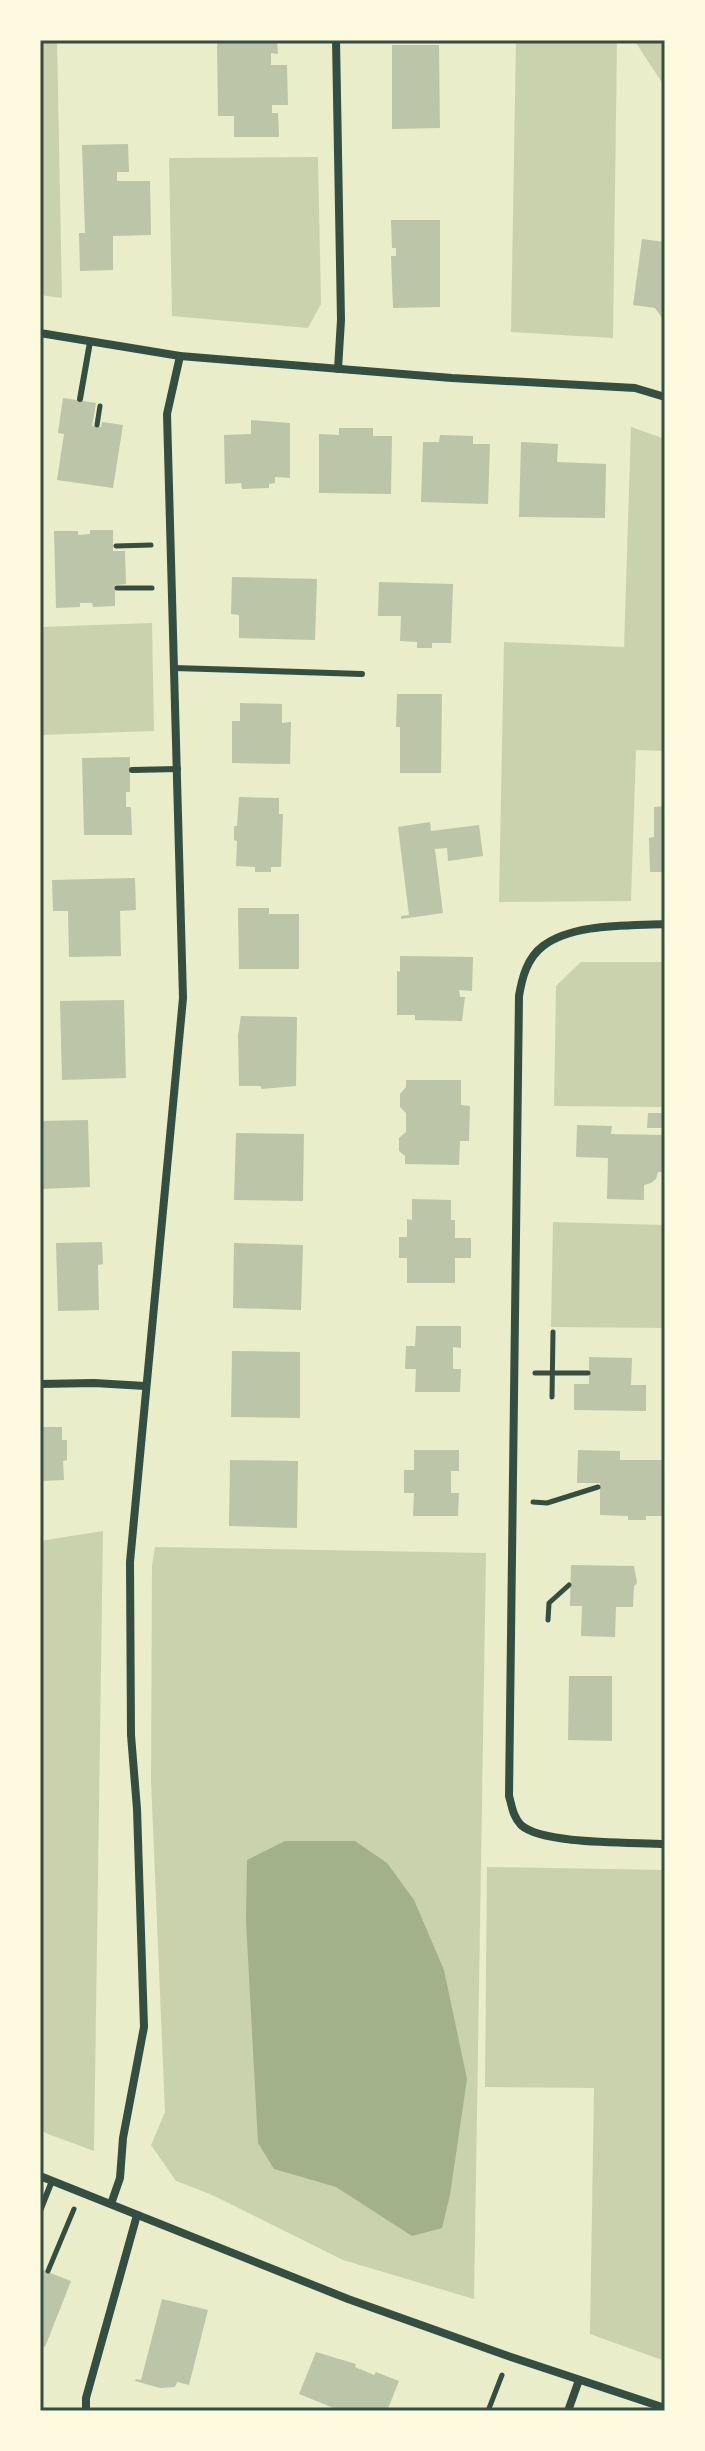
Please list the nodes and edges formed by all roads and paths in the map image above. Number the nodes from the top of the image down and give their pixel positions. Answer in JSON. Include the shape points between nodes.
{"nodes":[{"id":1,"x":336,"y":40,"type":"edge"},
{"id":2,"x":40,"y":333,"type":"edge"},
{"id":3,"x":90,"y":342,"type":"junction"},
{"id":4,"x":180,"y":356,"type":"junction"},
{"id":5,"x":338,"y":369,"type":"junction"},
{"id":6,"x":665,"y":397,"type":"edge"},
{"id":7,"x":80,"y":399,"type":"dead end"},
{"id":8,"x":170,"y":544,"type":"junction"},
{"id":9,"x":116,"y":546,"type":"dead end"},
{"id":10,"x":117,"y":588,"type":"dead end"},
{"id":11,"x":172,"y":588,"type":"junction"},
{"id":12,"x":174,"y":668,"type":"junction"},
{"id":13,"x":362,"y":674,"type":"dead end"},
{"id":14,"x":178,"y":769,"type":"junction"},
{"id":15,"x":132,"y":770,"type":"dead end"},
{"id":16,"x":665,"y":924,"type":"edge"},
{"id":17,"x":553,"y":1332,"type":"dead end"},
{"id":18,"x":514,"y":1373,"type":"junction"},
{"id":19,"x":552,"y":1373,"type":"junction"},
{"id":20,"x":588,"y":1373,"type":"dead end"},
{"id":21,"x":40,"y":1384,"type":"edge"},
{"id":22,"x":145,"y":1386,"type":"junction"},
{"id":23,"x":552,"y":1397,"type":"dead end"},
{"id":24,"x":598,"y":1487,"type":"dead end"},
{"id":25,"x":512,"y":1502,"type":"junction"},
{"id":26,"x":569,"y":1585,"type":"dead end"},
{"id":27,"x":548,"y":1620,"type":"dead end"},
{"id":28,"x":665,"y":1844,"type":"edge"},
{"id":29,"x":40,"y":2176,"type":"edge"},
{"id":30,"x":52,"y":2181,"type":"junction"},
{"id":31,"x":80,"y":2192,"type":"junction"},
{"id":32,"x":111,"y":2204,"type":"junction"},
{"id":33,"x":40,"y":2211,"type":"edge"},
{"id":34,"x":137,"y":2215,"type":"junction"},
{"id":35,"x":48,"y":2271,"type":"dead end"},
{"id":36,"x":508,"y":2356,"type":"junction"},
{"id":37,"x":579,"y":2380,"type":"junction"},
{"id":38,"x":665,"y":2408,"type":"edge"},
{"id":39,"x":86,"y":2411,"type":"edge"},
{"id":40,"x":488,"y":2411,"type":"edge"},
{"id":41,"x":568,"y":2411,"type":"edge"}],
"edges":[{"from":1,"to":5,"type":"street"},
{"from":2,"to":3,"type":"street"},
{"from":3,"to":4,"type":"street"},
{"from":3,"to":7,"type":"lane"},
{"from":4,"to":5,"type":"street"},
{"from":4,"to":8,"type":"street","via":[[167,414]]},
{"from":5,"to":6,"type":"street","via":[[635,388]]},
{"from":8,"to":9,"type":"path"},
{"from":8,"to":11,"type":"street"},
{"from":10,"to":11,"type":"path"},
{"from":11,"to":12,"type":"street"},
{"from":12,"to":13,"type":"lane"},
{"from":12,"to":14,"type":"street"},
{"from":14,"to":15,"type":"lane"},
{"from":14,"to":22,"type":"street","via":[[183,998]]},
{"from":16,"to":18,"type":"street","via":[[561,936],[541,947],[522,976]]},
{"from":17,"to":19,"type":"path"},
{"from":18,"to":19,"type":"path"},
{"from":18,"to":25,"type":"street"},
{"from":19,"to":20,"type":"path"},
{"from":19,"to":23,"type":"path"},
{"from":21,"to":22,"type":"street"},
{"from":22,"to":32,"type":"street","via":[[130,1562],[131,1735],[144,2027],[120,2178]]},
{"from":24,"to":25,"type":"path","via":[[547,1503]]},
{"from":25,"to":28,"type":"street","via":[[513,1814],[537,1834]]},
{"from":26,"to":27,"type":"path","via":[[549,1603]]},
{"from":29,"to":30,"type":"street"},
{"from":30,"to":31,"type":"street"},
{"from":30,"to":33,"type":"lane"},
{"from":31,"to":32,"type":"street"},
{"from":31,"to":35,"type":"path"},
{"from":32,"to":34,"type":"street"},
{"from":34,"to":36,"type":"street"},
{"from":34,"to":39,"type":"street"},
{"from":36,"to":37,"type":"street"},
{"from":36,"to":40,"type":"path"},
{"from":37,"to":38,"type":"street"},
{"from":37,"to":41,"type":"street"}]}
